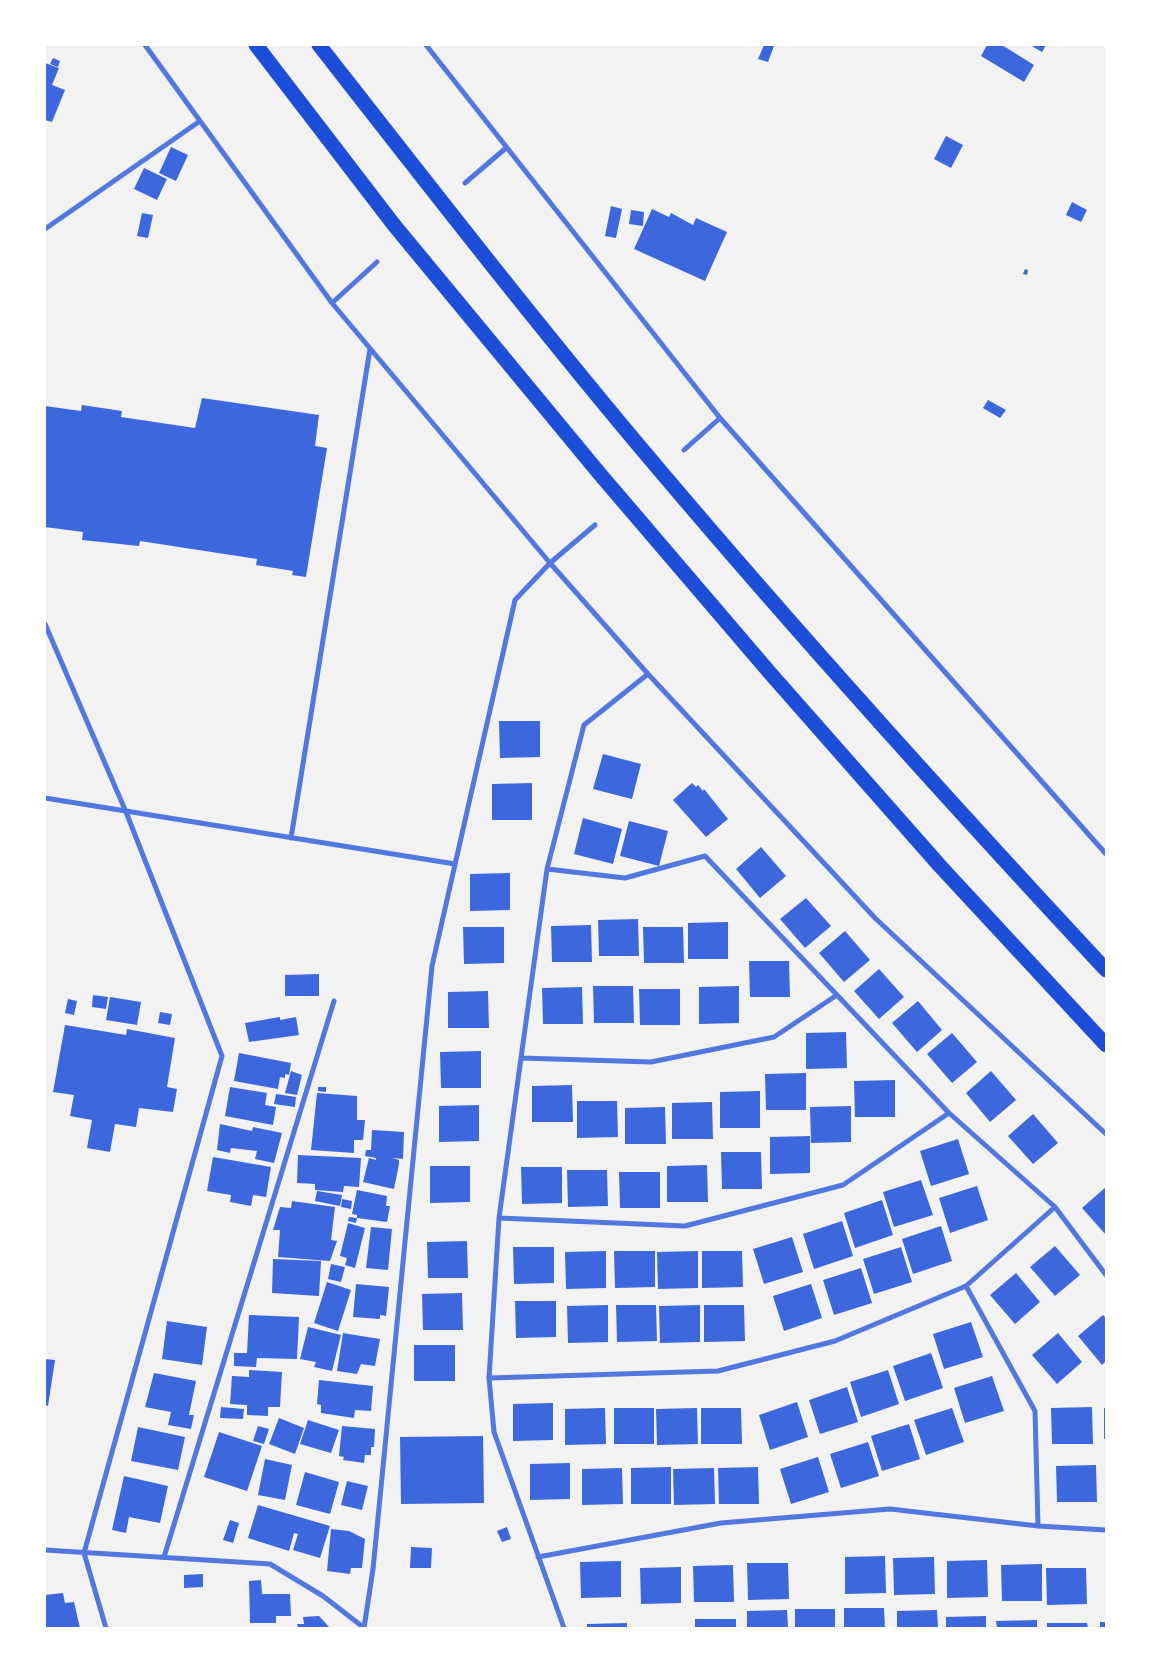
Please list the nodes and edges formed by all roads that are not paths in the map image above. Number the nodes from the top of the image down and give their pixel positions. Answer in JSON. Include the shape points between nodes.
{"nodes":[{"id":1,"x":144,"y":45,"type":"edge"},
{"id":2,"x":256,"y":45,"type":"edge"},
{"id":3,"x":319,"y":45,"type":"edge"},
{"id":4,"x":426,"y":45,"type":"edge"},
{"id":5,"x":200,"y":121,"type":"junction"},
{"id":6,"x":506,"y":148,"type":"junction"},
{"id":7,"x":465,"y":183,"type":"dead end"},
{"id":8,"x":45,"y":229,"type":"edge"},
{"id":9,"x":377,"y":262,"type":"dead end"},
{"id":10,"x":332,"y":303,"type":"junction"},
{"id":11,"x":370,"y":349,"type":"junction"},
{"id":12,"x":720,"y":418,"type":"junction"},
{"id":13,"x":684,"y":450,"type":"dead end"},
{"id":14,"x":595,"y":526,"type":"dead end"},
{"id":15,"x":550,"y":563,"type":"junction"},
{"id":16,"x":45,"y":624,"type":"edge"},
{"id":17,"x":648,"y":674,"type":"junction"},
{"id":18,"x":45,"y":798,"type":"edge"},
{"id":19,"x":126,"y":812,"type":"junction"},
{"id":20,"x":291,"y":838,"type":"junction"},
{"id":21,"x":1106,"y":854,"type":"edge"},
{"id":22,"x":455,"y":864,"type":"junction"},
{"id":23,"x":547,"y":869,"type":"junction"},
{"id":24,"x":1106,"y":970,"type":"edge"},
{"id":25,"x":837,"y":995,"type":"junction"},
{"id":26,"x":334,"y":1001,"type":"dead end"},
{"id":27,"x":1106,"y":1044,"type":"edge"},
{"id":28,"x":521,"y":1058,"type":"junction"},
{"id":29,"x":949,"y":1113,"type":"junction"},
{"id":30,"x":1106,"y":1134,"type":"edge"},
{"id":31,"x":1055,"y":1208,"type":"junction"},
{"id":32,"x":499,"y":1218,"type":"junction"},
{"id":33,"x":1106,"y":1275,"type":"edge"},
{"id":34,"x":966,"y":1286,"type":"junction"},
{"id":35,"x":489,"y":1378,"type":"junction"},
{"id":36,"x":1038,"y":1526,"type":"junction"},
{"id":37,"x":1106,"y":1530,"type":"edge"},
{"id":38,"x":45,"y":1550,"type":"edge"},
{"id":39,"x":84,"y":1553,"type":"junction"},
{"id":40,"x":164,"y":1557,"type":"junction"},
{"id":41,"x":538,"y":1557,"type":"junction"},
{"id":42,"x":364,"y":1627,"type":"edge"},
{"id":43,"x":106,"y":1628,"type":"edge"},
{"id":44,"x":564,"y":1628,"type":"edge"}],
"edges":[{"from":1,"to":5,"type":"street"},
{"from":2,"to":27,"type":"highway","via":[[394,225],[605,481],[940,866]]},
{"from":3,"to":24,"type":"highway","via":[[641,448],[816,652]]},
{"from":4,"to":6,"type":"street"},
{"from":5,"to":8,"type":"street"},
{"from":5,"to":10,"type":"street"},
{"from":6,"to":7,"type":"street"},
{"from":6,"to":12,"type":"street"},
{"from":9,"to":10,"type":"street"},
{"from":10,"to":11,"type":"street"},
{"from":11,"to":15,"type":"street"},
{"from":11,"to":20,"type":"street"},
{"from":12,"to":13,"type":"street"},
{"from":12,"to":21,"type":"street"},
{"from":14,"to":15,"type":"street"},
{"from":15,"to":17,"type":"street"},
{"from":15,"to":22,"type":"street","via":[[515,600]]},
{"from":16,"to":19,"type":"street"},
{"from":17,"to":23,"type":"street","via":[[584,725]]},
{"from":17,"to":30,"type":"street","via":[[875,918]]},
{"from":18,"to":19,"type":"street"},
{"from":19,"to":20,"type":"street"},
{"from":19,"to":39,"type":"street","via":[[222,1056]]},
{"from":20,"to":22,"type":"street"},
{"from":22,"to":42,"type":"street","via":[[432,966]]},
{"from":23,"to":25,"type":"street","via":[[625,878],[706,856]]},
{"from":23,"to":28,"type":"street"},
{"from":25,"to":28,"type":"street","via":[[774,1037],[651,1062]]},
{"from":25,"to":29,"type":"street"},
{"from":26,"to":40,"type":"street"},
{"from":28,"to":32,"type":"street"},
{"from":29,"to":31,"type":"street"},
{"from":29,"to":32,"type":"street","via":[[843,1185],[685,1226]]},
{"from":31,"to":33,"type":"street"},
{"from":31,"to":34,"type":"street"},
{"from":32,"to":35,"type":"street"},
{"from":34,"to":35,"type":"street","via":[[835,1341],[718,1371]]},
{"from":34,"to":36,"type":"street","via":[[1035,1411]]},
{"from":35,"to":41,"type":"street","via":[[494,1432]]},
{"from":36,"to":37,"type":"street"},
{"from":36,"to":41,"type":"street","via":[[890,1509],[721,1523]]},
{"from":38,"to":39,"type":"street"},
{"from":39,"to":40,"type":"street"},
{"from":39,"to":43,"type":"street"},
{"from":40,"to":42,"type":"street","via":[[270,1564],[323,1596]]},
{"from":41,"to":44,"type":"street"}]}
